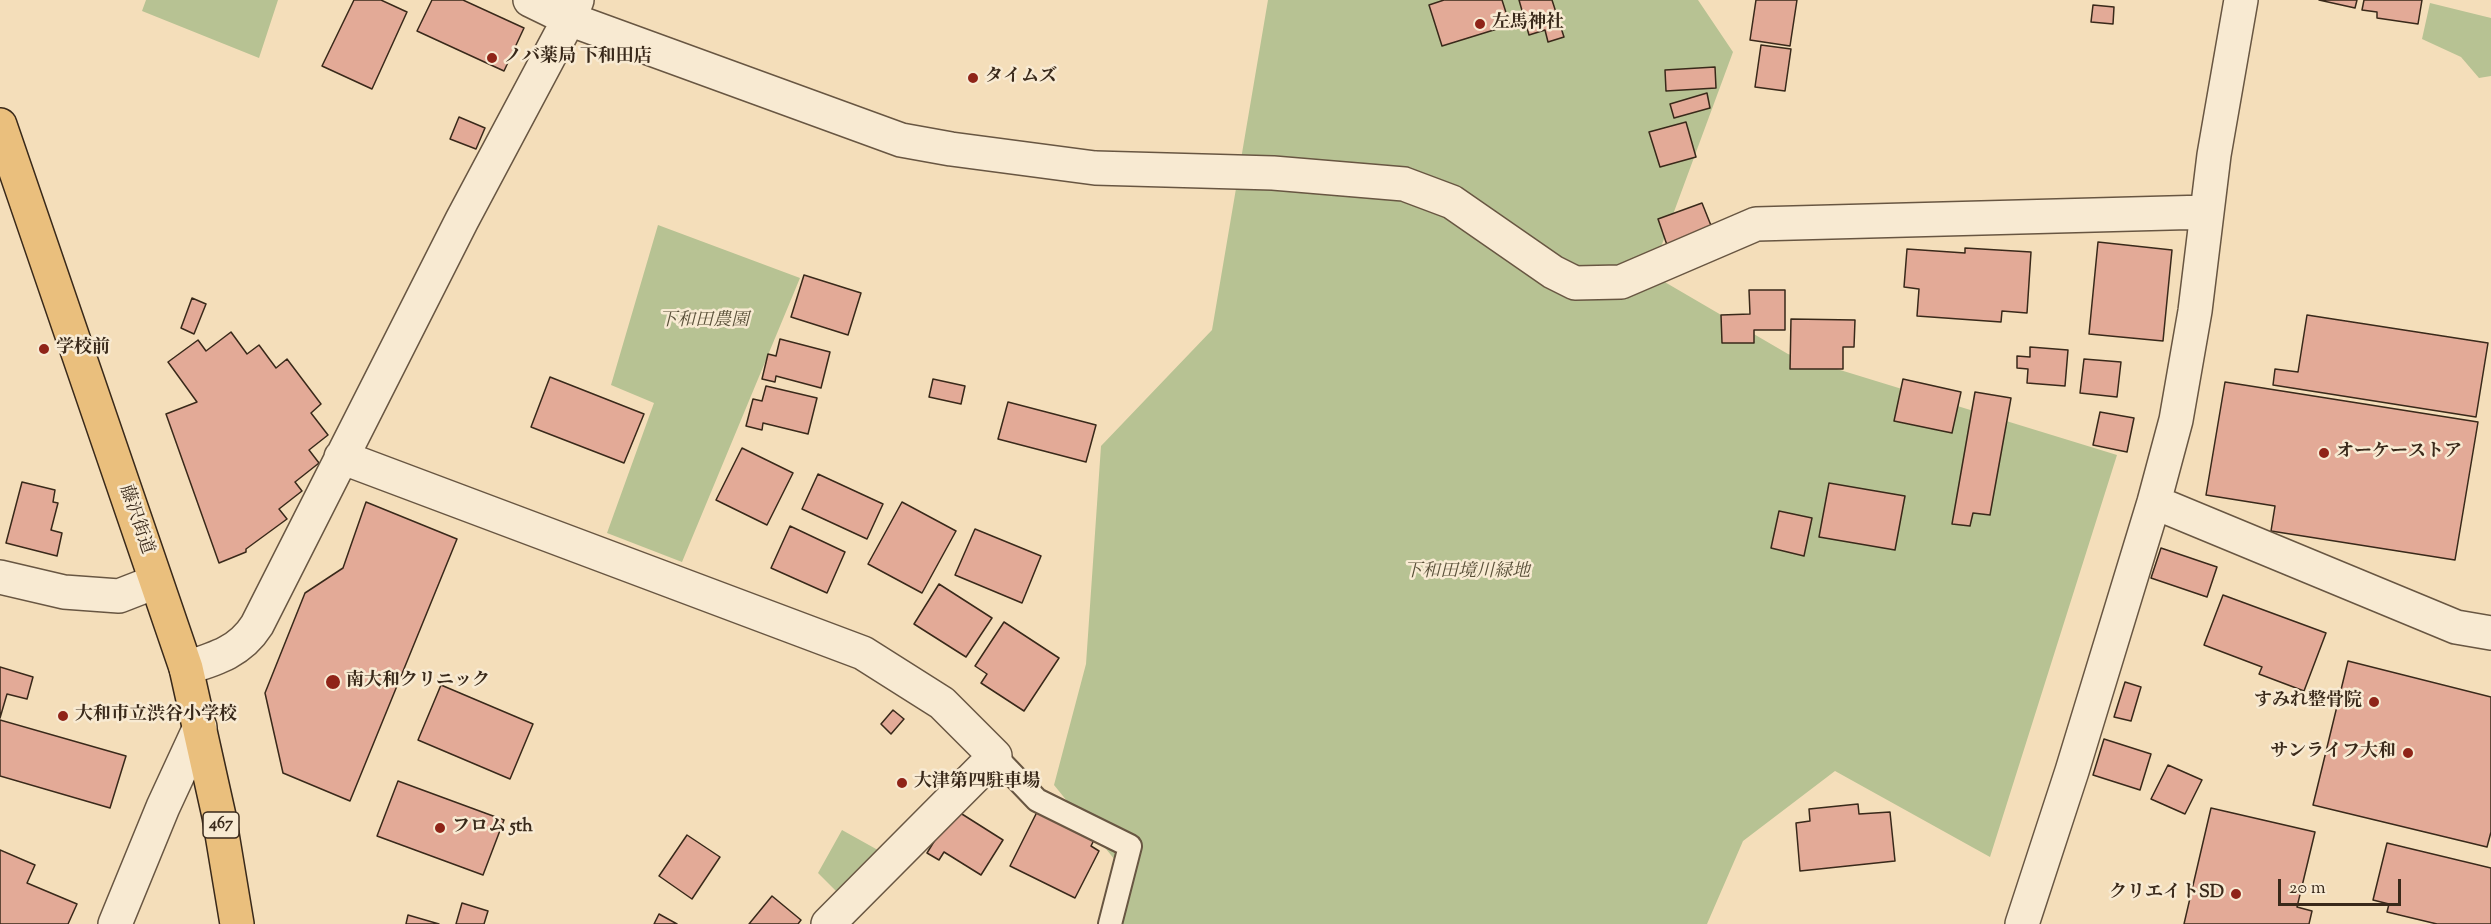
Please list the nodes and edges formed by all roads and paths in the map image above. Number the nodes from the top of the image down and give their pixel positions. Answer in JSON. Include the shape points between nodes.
{"nodes":[{"id":1,"x":530,"y":0,"type":"edge"},
{"id":2,"x":2241,"y":0,"type":"edge"},
{"id":3,"x":573,"y":10,"type":"edge"},
{"id":4,"x":0,"y":125,"type":"edge"},
{"id":5,"x":2207,"y":212,"type":"junction"},
{"id":6,"x":342,"y":457,"type":"junction"},
{"id":7,"x":2154,"y":502,"type":"junction"},
{"id":8,"x":0,"y":577,"type":"edge"},
{"id":9,"x":155,"y":582,"type":"junction"},
{"id":10,"x":2491,"y":633,"type":"edge"},
{"id":11,"x":186,"y":668,"type":"junction"},
{"id":12,"x":200,"y":727,"type":"junction"},
{"id":13,"x":995,"y":756,"type":"junction"},
{"id":14,"x":116,"y":924,"type":"edge"},
{"id":15,"x":237,"y":924,"type":"edge"},
{"id":16,"x":828,"y":924,"type":"edge"},
{"id":17,"x":1110,"y":924,"type":"edge"},
{"id":18,"x":2022,"y":924,"type":"edge"}],
"edges":[{"from":1,"to":3,"type":"street"},
{"from":2,"to":5,"type":"street"},
{"from":3,"to":5,"type":"street","via":[[901,140],[1095,168],[1273,173],[1404,183],[1452,202],[1575,283],[1621,282],[1756,224]]},
{"from":3,"to":6,"type":"street"},
{"from":4,"to":9,"type":"highway","name":"藤沢街道","number":"467"},
{"from":5,"to":7,"type":"street","via":[[2176,420]]},
{"from":6,"to":11,"type":"street","via":[[250,636],[222,657]]},
{"from":6,"to":13,"type":"street","via":[[863,653],[942,703]]},
{"from":7,"to":10,"type":"street","via":[[2456,627]]},
{"from":7,"to":18,"type":"street"},
{"from":8,"to":9,"type":"street","via":[[64,592],[118,596]]},
{"from":9,"to":11,"type":"highway","name":"藤沢街道","number":"467"},
{"from":11,"to":12,"type":"highway","name":"藤沢街道","number":"467"},
{"from":12,"to":14,"type":"street"},
{"from":12,"to":15,"type":"highway","name":"藤沢街道","number":"467"},
{"from":13,"to":16,"type":"street"},
{"from":13,"to":17,"type":"lane","via":[[1037,800],[1130,846]]}]}
